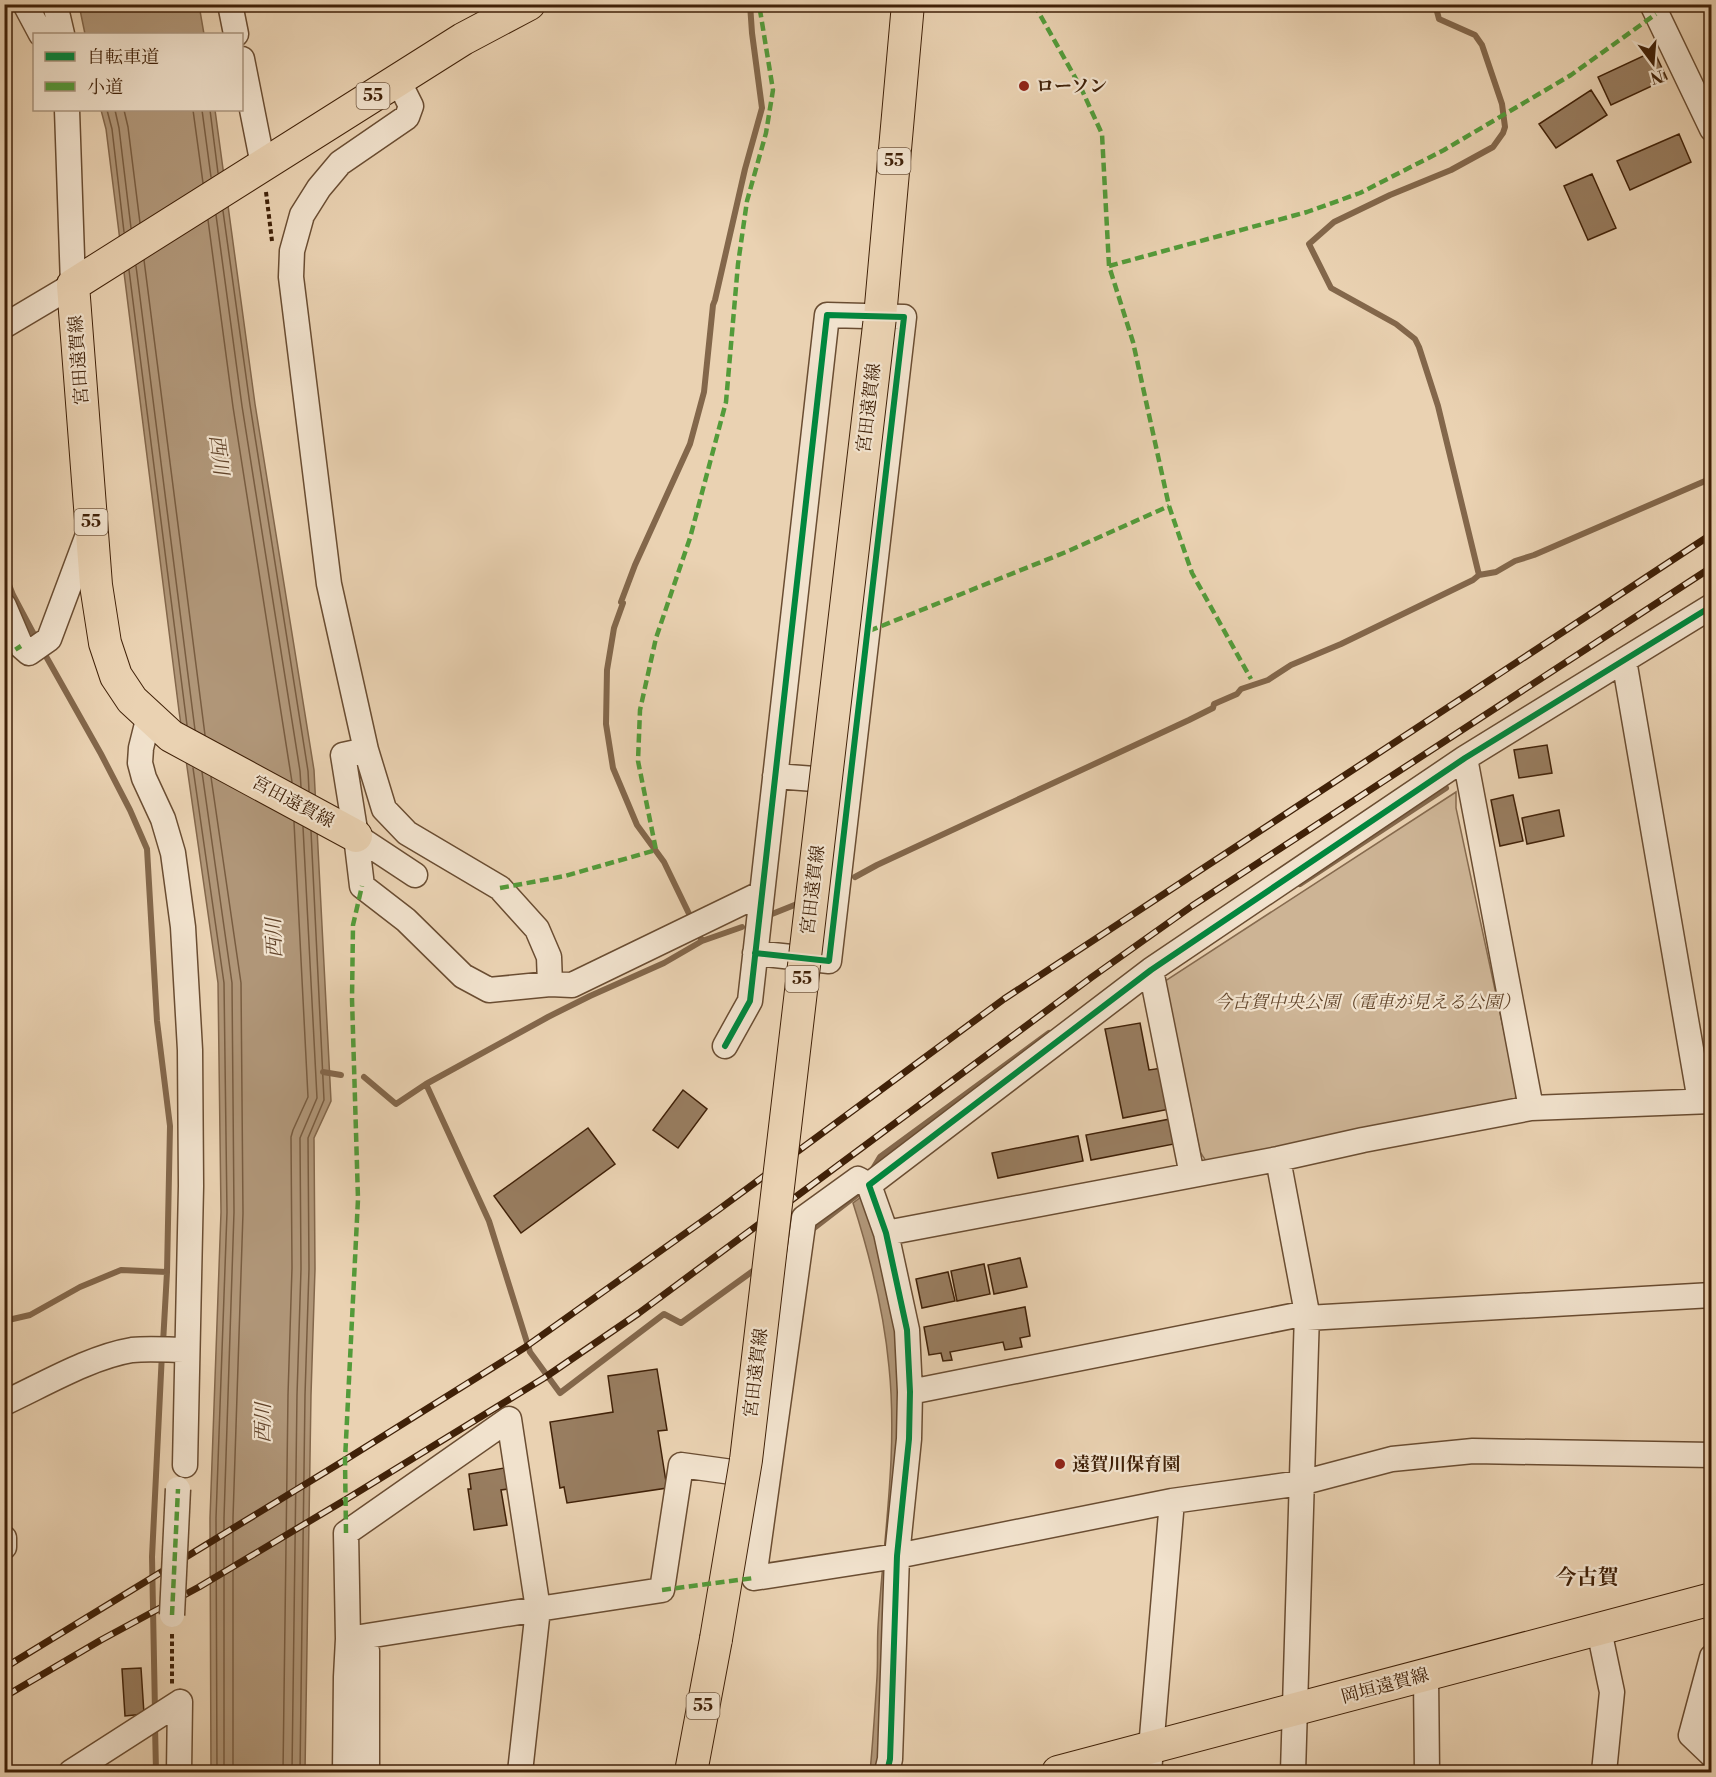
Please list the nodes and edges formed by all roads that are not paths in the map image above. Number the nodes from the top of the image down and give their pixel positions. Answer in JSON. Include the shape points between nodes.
{"nodes":[{"id":1,"x":25,"y":4,"type":"edge"},
{"id":2,"x":55,"y":4,"type":"edge"},
{"id":3,"x":230,"y":4,"type":"edge"},
{"id":4,"x":530,"y":4,"type":"edge"},
{"id":5,"x":908,"y":4,"type":"edge"},
{"id":6,"x":1652,"y":4,"type":"edge"},
{"id":7,"x":40,"y":33,"type":"edge"},
{"id":8,"x":62,"y":33,"type":"edge"},
{"id":9,"x":237,"y":33,"type":"edge"},
{"id":10,"x":243,"y":64,"type":"edge"},
{"id":11,"x":398,"y":80,"type":"junction"},
{"id":12,"x":67,"y":111,"type":"edge"},
{"id":13,"x":1712,"y":129,"type":"edge"},
{"id":14,"x":263,"y":165,"type":"junction"},
{"id":15,"x":73,"y":285,"type":"junction"},
{"id":16,"x":880,"y":317,"type":"junction"},
{"id":17,"x":4,"y":326,"type":"edge"},
{"id":18,"x":91,"y":527,"type":"junction"},
{"id":19,"x":4,"y":606,"type":"edge"},
{"id":20,"x":1712,"y":606,"type":"edge"},
{"id":21,"x":1624,"y":660,"type":"junction"},
{"id":22,"x":160,"y":726,"type":"junction"},
{"id":23,"x":366,"y":750,"type":"junction"},
{"id":24,"x":1465,"y":758,"type":"junction"},
{"id":25,"x":775,"y":776,"type":"junction"},
{"id":26,"x":851,"y":782,"type":"junction"},
{"id":27,"x":356,"y":836,"type":"junction"},
{"id":28,"x":415,"y":874,"type":"dead end"},
{"id":29,"x":762,"y":893,"type":"junction"},
{"id":30,"x":755,"y":953,"type":"junction"},
{"id":31,"x":1151,"y":970,"type":"junction"},
{"id":32,"x":550,"y":984,"type":"junction"},
{"id":33,"x":725,"y":1046,"type":"dead end"},
{"id":34,"x":1706,"y":1101,"type":"edge"},
{"id":35,"x":1531,"y":1108,"type":"junction"},
{"id":36,"x":1278,"y":1159,"type":"junction"},
{"id":37,"x":1192,"y":1175,"type":"junction"},
{"id":38,"x":869,"y":1185,"type":"junction"},
{"id":39,"x":886,"y":1233,"type":"junction"},
{"id":40,"x":1712,"y":1295,"type":"edge"},
{"id":41,"x":1306,"y":1316,"type":"junction"},
{"id":42,"x":184,"y":1350,"type":"junction"},
{"id":43,"x":910,"y":1392,"type":"junction"},
{"id":44,"x":4,"y":1403,"type":"edge"},
{"id":45,"x":1712,"y":1455,"type":"edge"},
{"id":46,"x":185,"y":1465,"type":"dead end"},
{"id":47,"x":768,"y":1477,"type":"junction"},
{"id":48,"x":1301,"y":1483,"type":"junction"},
{"id":49,"x":178,"y":1489,"type":"dead end"},
{"id":50,"x":1172,"y":1501,"type":"junction"},
{"id":51,"x":4,"y":1538,"type":"edge"},
{"id":52,"x":4,"y":1547,"type":"edge"},
{"id":53,"x":897,"y":1556,"type":"junction"},
{"id":54,"x":1712,"y":1599,"type":"edge"},
{"id":55,"x":538,"y":1609,"type":"junction"},
{"id":56,"x":172,"y":1616,"type":"road end"},
{"id":57,"x":1599,"y":1630,"type":"junction"},
{"id":58,"x":357,"y":1645,"type":"junction"},
{"id":59,"x":1712,"y":1657,"type":"edge"},
{"id":60,"x":1426,"y":1676,"type":"junction"},
{"id":61,"x":1295,"y":1710,"type":"junction"},
{"id":62,"x":1712,"y":1755,"type":"edge"},
{"id":63,"x":1150,"y":1760,"type":"edge"},
{"id":64,"x":71,"y":1773,"type":"edge"},
{"id":65,"x":178,"y":1773,"type":"edge"},
{"id":66,"x":345,"y":1773,"type":"edge"},
{"id":67,"x":367,"y":1773,"type":"edge"},
{"id":68,"x":520,"y":1773,"type":"edge"},
{"id":69,"x":691,"y":1773,"type":"edge"},
{"id":70,"x":887,"y":1773,"type":"edge"},
{"id":71,"x":1058,"y":1773,"type":"edge"},
{"id":72,"x":1293,"y":1773,"type":"edge"},
{"id":73,"x":1427,"y":1773,"type":"edge"},
{"id":74,"x":1604,"y":1773,"type":"edge"}],
"edges":[{"from":1,"to":7,"type":"street"},
{"from":2,"to":8,"type":"street"},
{"from":3,"to":9,"type":"street"},
{"from":4,"to":11,"type":"main road","number":"55"},
{"from":5,"to":16,"type":"main road","name":"宮田遠賀線","number":"55"},
{"from":6,"to":13,"type":"street"},
{"from":10,"to":14,"type":"street"},
{"from":11,"to":14,"type":"main road","number":"55"},
{"from":11,"to":23,"type":"street","via":[[411,106],[407,117],[340,164],[319,188],[302,215],[292,251],[291,277],[329,584]]},
{"from":12,"to":15,"type":"street"},
{"from":14,"to":15,"type":"main road","number":"55"},
{"from":15,"to":17,"type":"street"},
{"from":15,"to":18,"type":"main road","name":"宮田遠賀線","number":"55"},
{"from":16,"to":25,"type":"street","via":[[826,315]]},
{"from":16,"to":26,"type":"street","via":[[904,317]]},
{"from":16,"to":69,"type":"main road","name":"宮田遠賀線","number":"55","bridge":true,"via":[[746,1460]]},
{"from":18,"to":19,"type":"street","via":[[49,639],[29,653],[21,646]]},
{"from":18,"to":22,"type":"main road","name":"宮田遠賀線","number":"55","via":[[105,643],[116,676],[132,700]]},
{"from":20,"to":21,"type":"street"},
{"from":21,"to":24,"type":"street"},
{"from":21,"to":34,"type":"street"},
{"from":22,"to":27,"type":"main road","name":"宮田遠賀線","number":"55"},
{"from":22,"to":42,"type":"street","via":[[141,748],[140,763],[173,853],[183,927],[190,1050],[191,1186]]},
{"from":23,"to":27,"type":"street","via":[[343,755]]},
{"from":23,"to":32,"type":"street","via":[[384,809],[407,833],[500,888],[537,929],[549,957]]},
{"from":24,"to":31,"type":"street"},
{"from":24,"to":35,"type":"street"},
{"from":25,"to":26,"type":"street"},
{"from":25,"to":29,"type":"street"},
{"from":26,"to":30,"type":"street","via":[[829,961]]},
{"from":27,"to":28,"type":"street"},
{"from":27,"to":32,"type":"street","via":[[362,886],[406,920],[463,976],[489,990]]},
{"from":29,"to":30,"type":"street"},
{"from":29,"to":32,"type":"street","via":[[572,985]]},
{"from":30,"to":33,"type":"street","via":[[750,1001]]},
{"from":31,"to":37,"type":"street"},
{"from":31,"to":38,"type":"street"},
{"from":34,"to":35,"type":"street"},
{"from":35,"to":36,"type":"street"},
{"from":36,"to":37,"type":"street"},
{"from":36,"to":41,"type":"street"},
{"from":37,"to":39,"type":"street"},
{"from":38,"to":39,"type":"street"},
{"from":38,"to":47,"type":"street","via":[[858,1179],[804,1218]]},
{"from":39,"to":43,"type":"street","via":[[907,1330]]},
{"from":40,"to":41,"type":"street"},
{"from":41,"to":43,"type":"street"},
{"from":41,"to":48,"type":"street"},
{"from":42,"to":44,"type":"street","via":[[135,1350],[97,1359]]},
{"from":42,"to":46,"type":"street"},
{"from":43,"to":53,"type":"street"},
{"from":45,"to":48,"type":"street","via":[[1473,1451],[1392,1459]]},
{"from":47,"to":53,"type":"street","via":[[754,1578]]},
{"from":47,"to":55,"type":"street","via":[[681,1465],[662,1590]]},
{"from":48,"to":50,"type":"street"},
{"from":48,"to":61,"type":"street"},
{"from":49,"to":56,"type":"street","bridge":true},
{"from":50,"to":53,"type":"street"},
{"from":50,"to":63,"type":"street"},
{"from":51,"to":52,"type":"street"},
{"from":53,"to":70,"type":"street"},
{"from":54,"to":57,"type":"main road","name":"岡垣遠賀線"},
{"from":55,"to":58,"type":"street"},
{"from":55,"to":58,"type":"street","via":[[509,1419],[346,1533]]},
{"from":55,"to":68,"type":"street"},
{"from":57,"to":60,"type":"main road","name":"岡垣遠賀線"},
{"from":57,"to":74,"type":"street","via":[[1612,1692]]},
{"from":58,"to":66,"type":"street","via":[[346,1677]]},
{"from":58,"to":67,"type":"street"},
{"from":59,"to":62,"type":"street","via":[[1691,1735]]},
{"from":60,"to":61,"type":"main road","name":"岡垣遠賀線"},
{"from":60,"to":73,"type":"street"},
{"from":61,"to":63,"type":"main road","name":"岡垣遠賀線"},
{"from":61,"to":72,"type":"street"},
{"from":63,"to":71,"type":"main road","name":"岡垣遠賀線"},
{"from":64,"to":65,"type":"street","via":[[180,1702]]}]}
